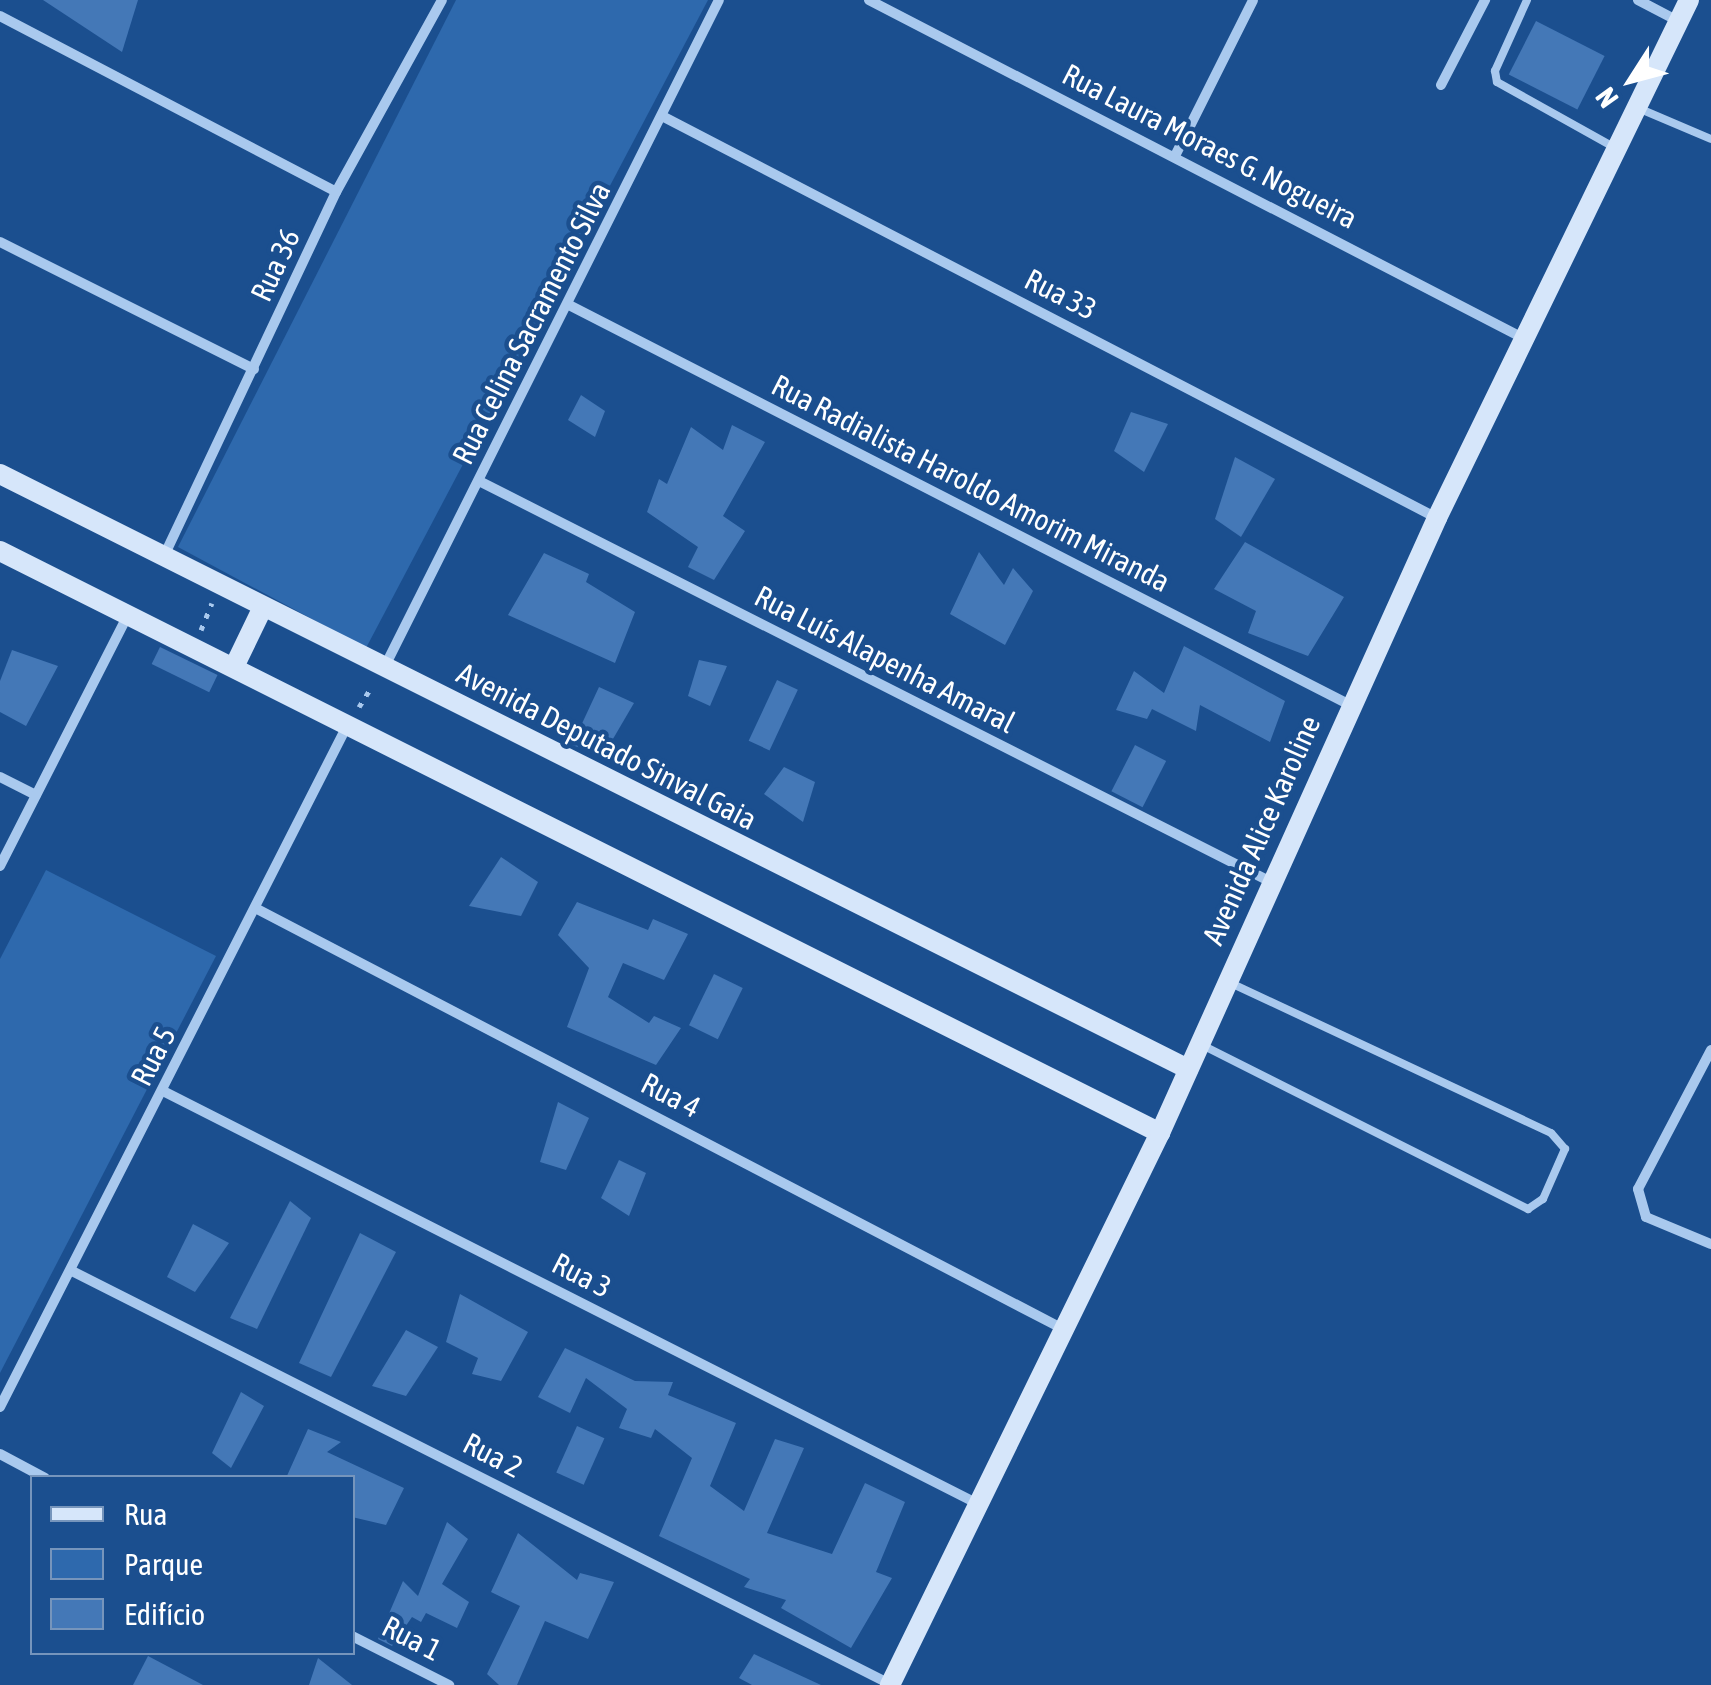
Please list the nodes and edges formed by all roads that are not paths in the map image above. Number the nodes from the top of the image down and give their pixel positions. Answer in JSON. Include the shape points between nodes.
{"nodes":[{"id":1,"x":719,"y":0,"type":"edge"},
{"id":2,"x":869,"y":0,"type":"edge"},
{"id":3,"x":1253,"y":0,"type":"edge"},
{"id":4,"x":1485,"y":0,"type":"edge"},
{"id":5,"x":1527,"y":0,"type":"edge"},
{"id":6,"x":1638,"y":0,"type":"edge"},
{"id":7,"x":1689,"y":0,"type":"edge"},
{"id":8,"x":437,"y":2,"type":"edge"},
{"id":9,"x":0,"y":16,"type":"edge"},
{"id":10,"x":1679,"y":22,"type":"junction"},
{"id":11,"x":1441,"y":84,"type":"dead end"},
{"id":12,"x":1638,"y":108,"type":"junction"},
{"id":13,"x":662,"y":116,"type":"junction"},
{"id":14,"x":1711,"y":139,"type":"edge"},
{"id":15,"x":1618,"y":149,"type":"junction"},
{"id":16,"x":1175,"y":156,"type":"junction"},
{"id":17,"x":336,"y":192,"type":"junction"},
{"id":18,"x":0,"y":242,"type":"edge"},
{"id":19,"x":569,"y":305,"type":"junction"},
{"id":20,"x":1526,"y":340,"type":"junction"},
{"id":21,"x":254,"y":370,"type":"junction"},
{"id":22,"x":0,"y":474,"type":"edge"},
{"id":23,"x":479,"y":482,"type":"junction"},
{"id":24,"x":1437,"y":518,"type":"junction"},
{"id":25,"x":0,"y":550,"type":"edge"},
{"id":26,"x":164,"y":556,"type":"junction"},
{"id":27,"x":263,"y":606,"type":"junction"},
{"id":28,"x":128,"y":615,"type":"junction"},
{"id":29,"x":234,"y":666,"type":"junction"},
{"id":30,"x":384,"y":668,"type":"junction"},
{"id":31,"x":1350,"y":704,"type":"junction"},
{"id":32,"x":347,"y":726,"type":"junction"},
{"id":33,"x":0,"y":777,"type":"edge"},
{"id":34,"x":36,"y":795,"type":"junction"},
{"id":35,"x":0,"y":866,"type":"edge"},
{"id":36,"x":1269,"y":881,"type":"junction"},
{"id":37,"x":255,"y":908,"type":"junction"},
{"id":38,"x":1226,"y":982,"type":"junction"},
{"id":39,"x":1200,"y":1044,"type":"junction"},
{"id":40,"x":1711,"y":1050,"type":"edge"},
{"id":41,"x":1188,"y":1069,"type":"junction"},
{"id":42,"x":164,"y":1091,"type":"junction"},
{"id":43,"x":1160,"y":1133,"type":"junction"},
{"id":44,"x":1711,"y":1244,"type":"edge"},
{"id":45,"x":72,"y":1270,"type":"junction"},
{"id":46,"x":1063,"y":1329,"type":"junction"},
{"id":47,"x":0,"y":1407,"type":"edge"},
{"id":48,"x":0,"y":1454,"type":"edge"},
{"id":49,"x":39,"y":1475,"type":"edge"},
{"id":50,"x":979,"y":1504,"type":"junction"},
{"id":51,"x":355,"y":1638,"type":"edge"},
{"id":52,"x":449,"y":1685,"type":"edge"},
{"id":53,"x":890,"y":1685,"type":"edge"}],
"edges":[{"from":1,"to":13,"type":"street","name":"Rua Celina Sacramento Silva"},
{"from":2,"to":16,"type":"street","name":"Rua Laura Moraes G. Nogueira"},
{"from":3,"to":16,"type":"street"},
{"from":4,"to":11,"type":"street"},
{"from":5,"to":15,"type":"lane","via":[[1495,71],[1497,82]]},
{"from":6,"to":10,"type":"street"},
{"from":7,"to":10,"type":"street","name":"Avenida Alice Karoline"},
{"from":8,"to":17,"type":"street","name":"Rua 36"},
{"from":9,"to":17,"type":"street"},
{"from":10,"to":12,"type":"street","name":"Avenida Alice Karoline"},
{"from":12,"to":14,"type":"lane"},
{"from":12,"to":15,"type":"street","name":"Avenida Alice Karoline"},
{"from":13,"to":19,"type":"street","name":"Rua Celina Sacramento Silva"},
{"from":13,"to":24,"type":"street","name":"Rua 33"},
{"from":15,"to":20,"type":"street","name":"Avenida Alice Karoline"},
{"from":16,"to":20,"type":"street","name":"Rua Laura Moraes G. Nogueira"},
{"from":17,"to":21,"type":"street","name":"Rua 36"},
{"from":18,"to":21,"type":"street"},
{"from":19,"to":23,"type":"street","name":"Rua Celina Sacramento Silva"},
{"from":19,"to":31,"type":"street","name":"Rua Radialista Haroldo Amorim Miranda"},
{"from":20,"to":24,"type":"street","name":"Avenida Alice Karoline"},
{"from":21,"to":26,"type":"street","name":"Rua 36"},
{"from":22,"to":26,"type":"street","name":"Avenida Deputado Sinval Gaia"},
{"from":23,"to":30,"type":"street","name":"Rua Celina Sacramento Silva"},
{"from":23,"to":36,"type":"street","name":"Rua Luís Alapenha Amaral"},
{"from":24,"to":31,"type":"street","name":"Avenida Alice Karoline"},
{"from":25,"to":28,"type":"street"},
{"from":26,"to":27,"type":"street","name":"Avenida Deputado Sinval Gaia"},
{"from":27,"to":29,"type":"street"},
{"from":27,"to":30,"type":"street","name":"Avenida Deputado Sinval Gaia"},
{"from":28,"to":29,"type":"street"},
{"from":28,"to":34,"type":"street"},
{"from":29,"to":32,"type":"street"},
{"from":30,"to":41,"type":"street","name":"Avenida Deputado Sinval Gaia"},
{"from":31,"to":36,"type":"street","name":"Avenida Alice Karoline"},
{"from":32,"to":37,"type":"street","name":"Rua 5"},
{"from":32,"to":43,"type":"street"},
{"from":33,"to":34,"type":"street"},
{"from":34,"to":35,"type":"street"},
{"from":36,"to":38,"type":"street","name":"Avenida Alice Karoline"},
{"from":37,"to":42,"type":"street","name":"Rua 5"},
{"from":37,"to":46,"type":"street","name":"Rua 4"},
{"from":38,"to":39,"type":"street","name":"Avenida Alice Karoline"},
{"from":38,"to":39,"type":"lane","via":[[1551,1133],[1566,1149],[1542,1199],[1528,1209]]},
{"from":39,"to":41,"type":"street","name":"Avenida Alice Karoline"},
{"from":40,"to":44,"type":"street","via":[[1638,1189],[1646,1217]]},
{"from":41,"to":43,"type":"street","name":"Avenida Alice Karoline"},
{"from":42,"to":45,"type":"street","name":"Rua 5"},
{"from":42,"to":50,"type":"street","name":"Rua 3"},
{"from":43,"to":46,"type":"street","name":"Avenida Alice Karoline"},
{"from":45,"to":47,"type":"street","name":"Rua 5"},
{"from":45,"to":53,"type":"street","name":"Rua 2"},
{"from":46,"to":50,"type":"street","name":"Avenida Alice Karoline"},
{"from":48,"to":49,"type":"street"},
{"from":50,"to":53,"type":"street","name":"Avenida Alice Karoline"},
{"from":51,"to":52,"type":"street","name":"Rua 1"}]}
